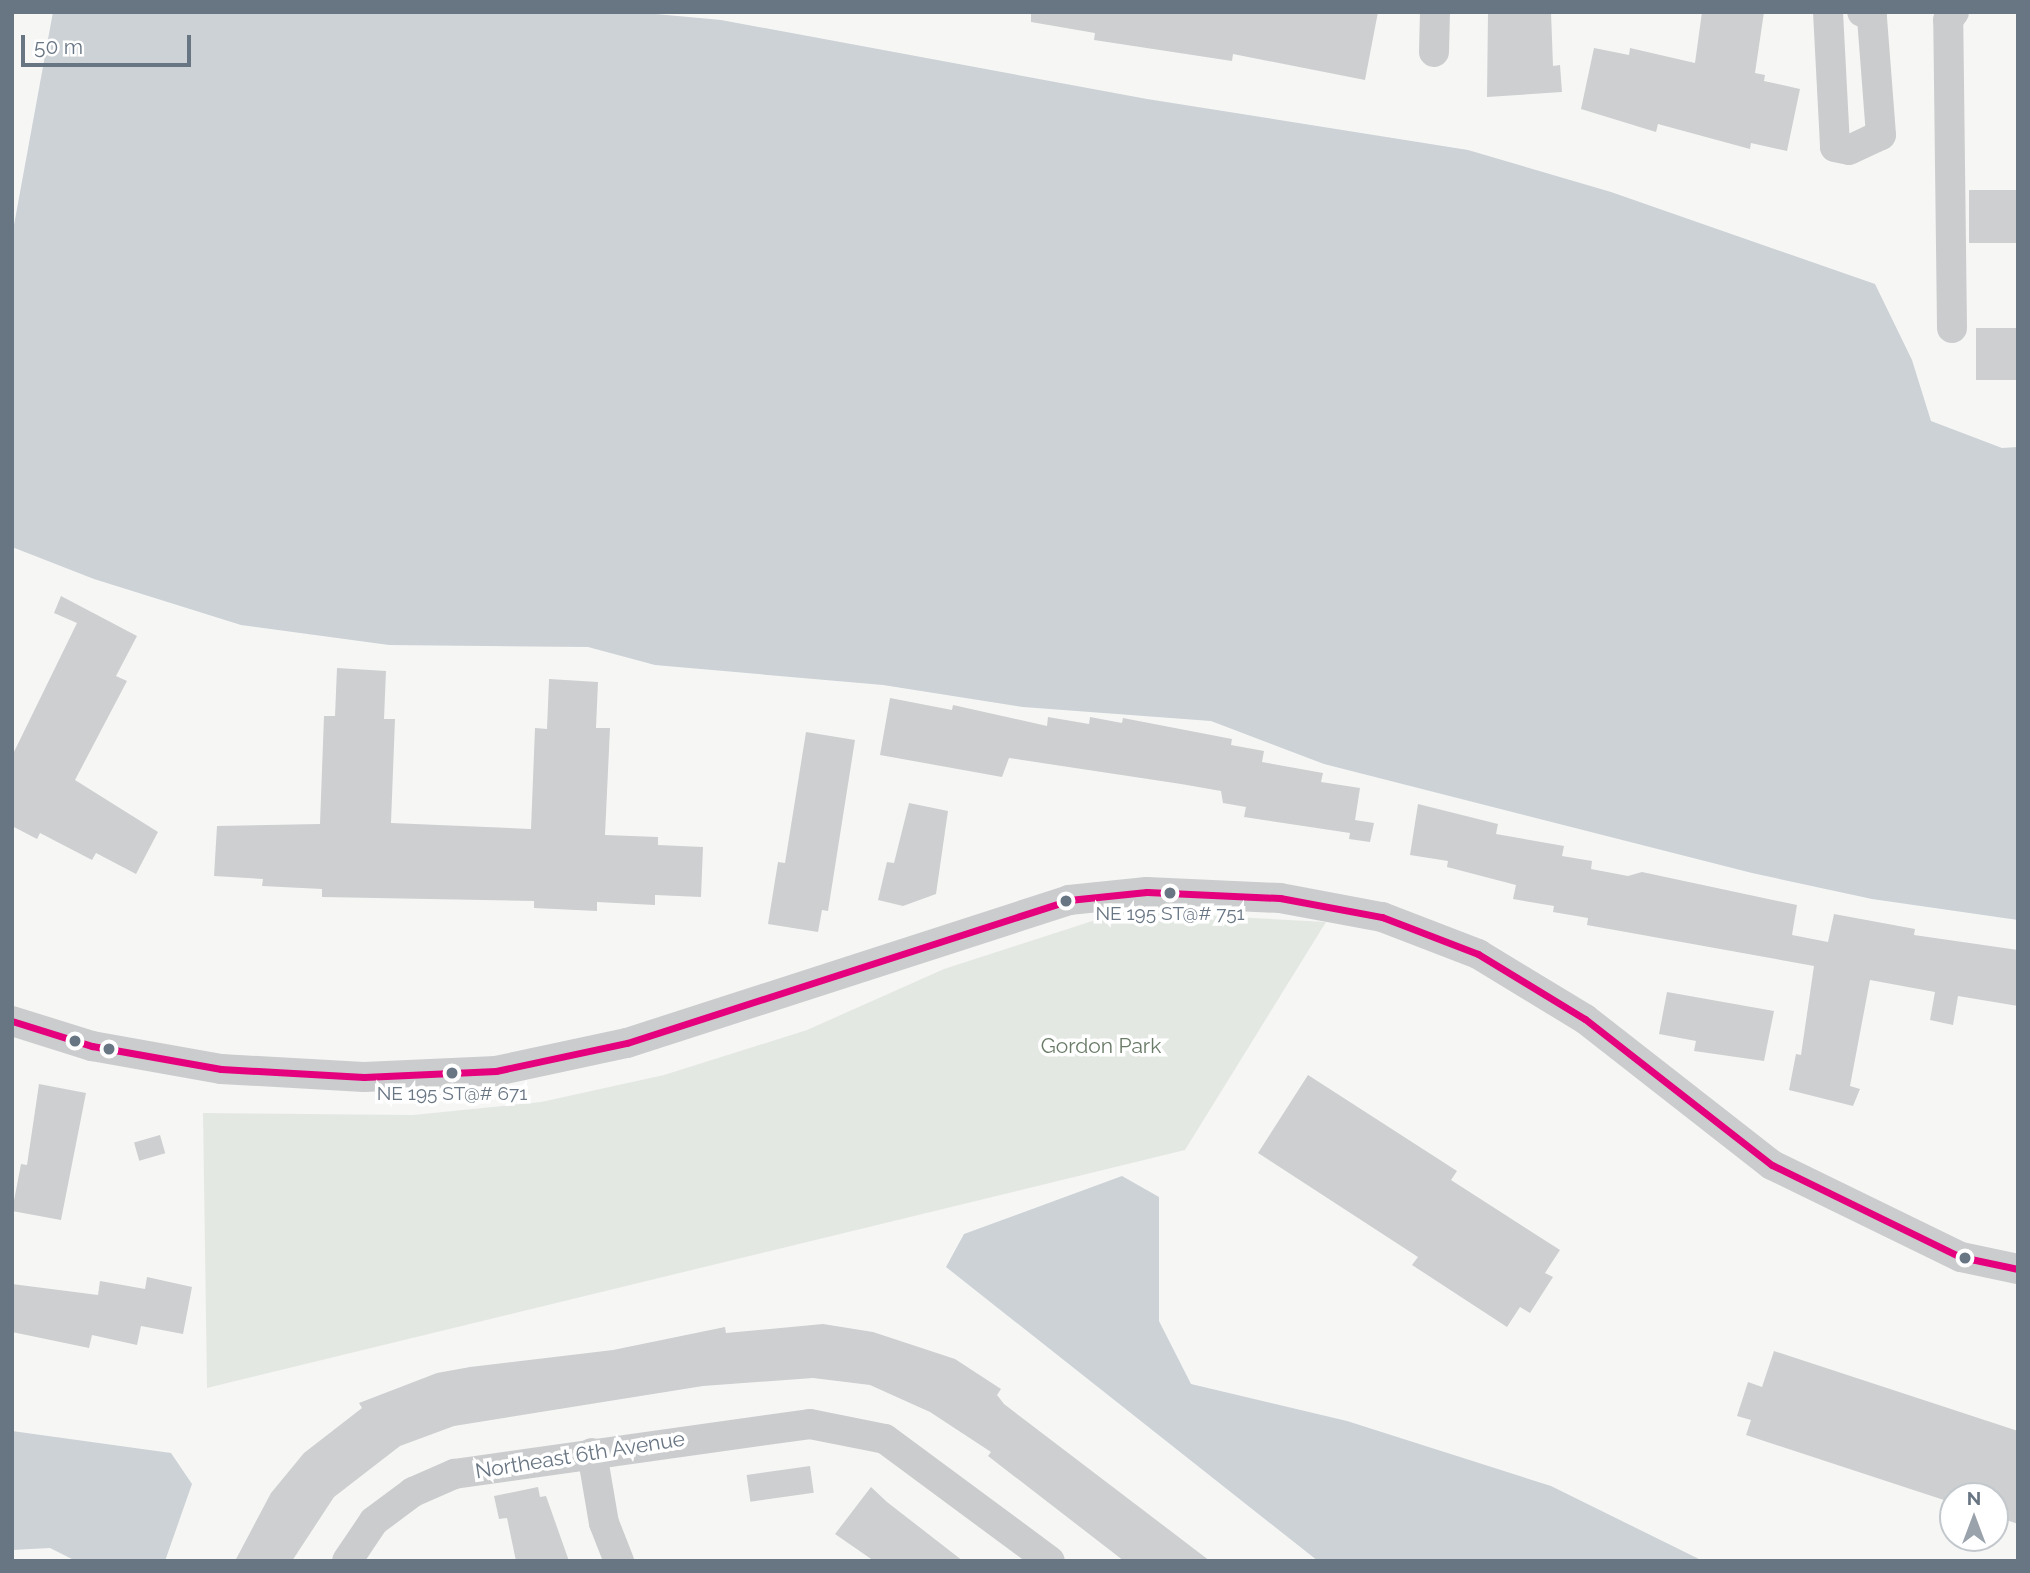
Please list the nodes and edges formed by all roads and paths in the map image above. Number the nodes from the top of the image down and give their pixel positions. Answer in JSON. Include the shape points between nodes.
{"nodes":[{"id":1,"x":1435,"y":12,"type":"edge"},
{"id":2,"x":1828,"y":12,"type":"edge"},
{"id":3,"x":1862,"y":12,"type":"edge"},
{"id":4,"x":1954,"y":12,"type":"edge"},
{"id":5,"x":1434,"y":52,"type":"dead end"},
{"id":6,"x":1952,"y":328,"type":"dead end"},
{"id":7,"x":12,"y":1021,"type":"edge"},
{"id":8,"x":2018,"y":1269,"type":"edge"},
{"id":9,"x":592,"y":1453,"type":"junction"},
{"id":10,"x":347,"y":1561,"type":"edge"},
{"id":11,"x":619,"y":1561,"type":"edge"},
{"id":12,"x":1050,"y":1561,"type":"edge"}],
"edges":[{"from":1,"to":5,"type":"street"},
{"from":2,"to":3,"type":"street","via":[[1835,147],[1849,150],[1881,135],[1872,17]]},
{"from":4,"to":6,"type":"street","via":[[1948,20]]},
{"from":7,"to":8,"type":"street","via":[[92,1046],[221,1069],[364,1077],[496,1070],[627,1043],[1069,900],[1147,892],[1280,898],[1382,917],[1478,954],[1586,1019],[1772,1165],[1961,1257]]},
{"from":9,"to":10,"type":"street","name":"Northeast 6th Avenue","via":[[454,1474],[413,1492],[373,1521]]},
{"from":9,"to":11,"type":"street","via":[[604,1523]]},
{"from":9,"to":12,"type":"street","name":"Northeast 6th Avenue","via":[[779,1426],[846,1429],[885,1439]]}]}
